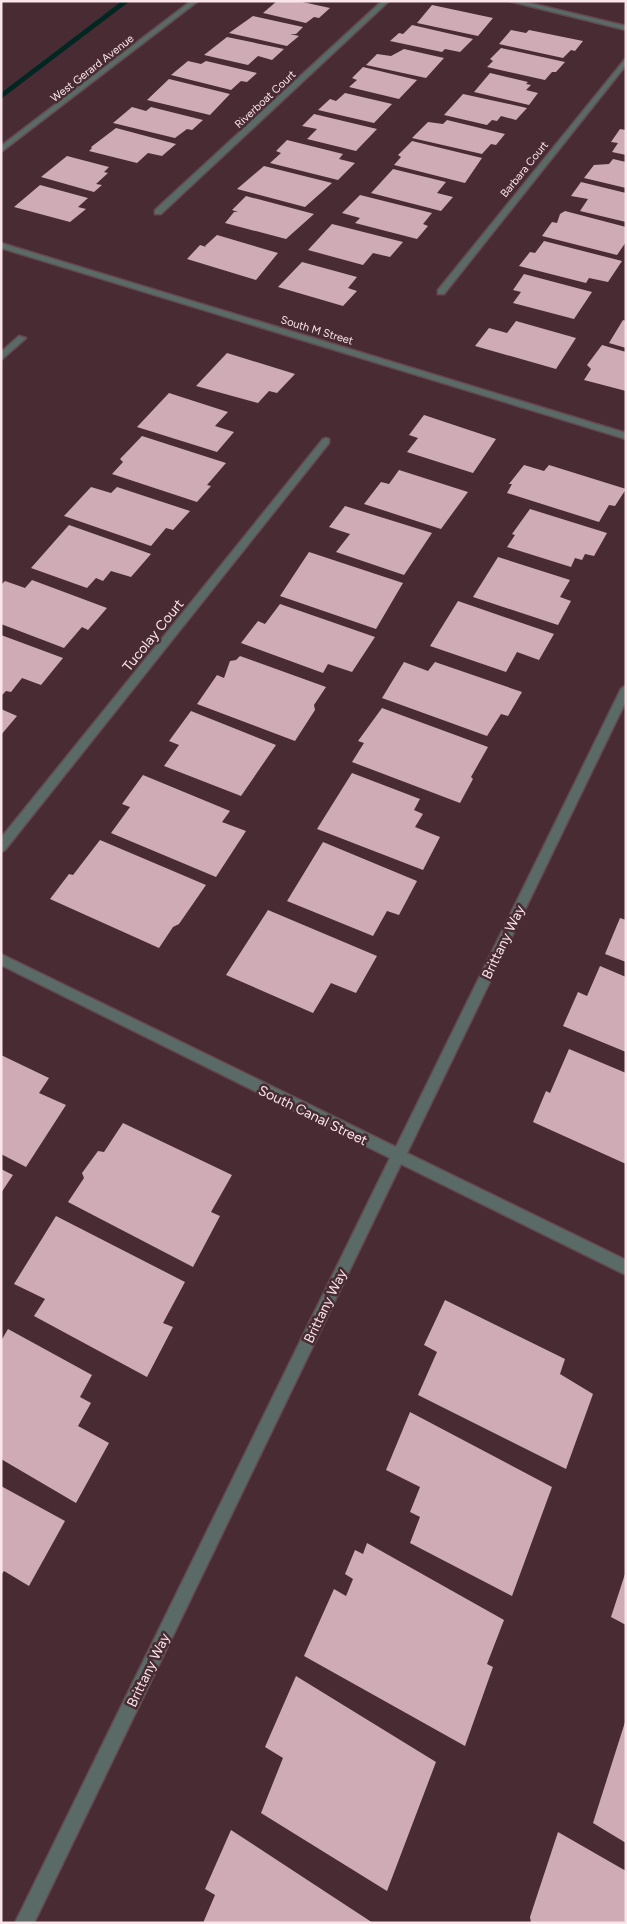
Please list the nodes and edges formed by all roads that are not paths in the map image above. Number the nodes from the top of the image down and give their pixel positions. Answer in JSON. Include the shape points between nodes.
{"nodes":[{"id":1,"x":195,"y":1,"type":"edge"},
{"id":2,"x":386,"y":1,"type":"edge"},
{"id":3,"x":512,"y":1,"type":"edge"},
{"id":4,"x":626,"y":28,"type":"edge"},
{"id":5,"x":626,"y":60,"type":"edge"},
{"id":6,"x":1,"y":150,"type":"edge"},
{"id":7,"x":158,"y":212,"type":"dead end"},
{"id":8,"x":1,"y":245,"type":"edge"},
{"id":9,"x":440,"y":292,"type":"dead end"},
{"id":10,"x":22,"y":338,"type":"dead end"},
{"id":11,"x":1,"y":357,"type":"edge"},
{"id":12,"x":626,"y":436,"type":"edge"},
{"id":13,"x":326,"y":441,"type":"dead end"},
{"id":14,"x":626,"y":689,"type":"edge"},
{"id":15,"x":1,"y":846,"type":"edge"},
{"id":16,"x":1,"y":960,"type":"edge"},
{"id":17,"x":398,"y":1157,"type":"junction"},
{"id":18,"x":626,"y":1268,"type":"edge"},
{"id":19,"x":24,"y":1923,"type":"edge"}],
"edges":[{"from":1,"to":6,"type":"street","name":"West Gerard Avenue"},
{"from":2,"to":7,"type":"street","name":"Riverboat Court"},
{"from":3,"to":4,"type":"street"},
{"from":5,"to":9,"type":"street","name":"Barbara Court"},
{"from":8,"to":12,"type":"street","name":"South M Street"},
{"from":10,"to":11,"type":"street"},
{"from":13,"to":15,"type":"street","name":"Tucolay Court"},
{"from":14,"to":17,"type":"street","name":"Brittany Way"},
{"from":16,"to":17,"type":"street","name":"South Canal Street"},
{"from":17,"to":18,"type":"street","name":"South Canal Street"},
{"from":17,"to":19,"type":"street","name":"Brittany Way"}]}
